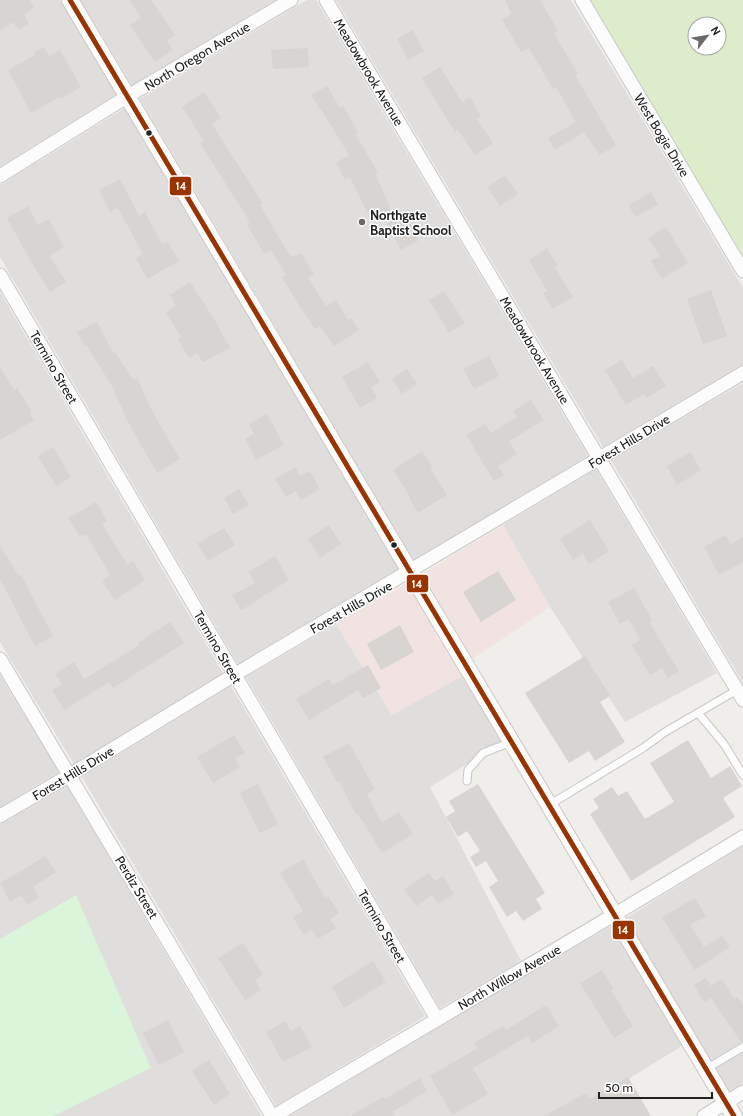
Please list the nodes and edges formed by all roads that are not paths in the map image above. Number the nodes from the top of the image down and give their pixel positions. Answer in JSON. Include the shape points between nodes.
{"nodes":[{"id":1,"x":70,"y":0,"type":"edge"},
{"id":2,"x":291,"y":0,"type":"edge"},
{"id":3,"x":326,"y":0,"type":"edge"},
{"id":4,"x":582,"y":0,"type":"edge"},
{"id":5,"x":128,"y":96,"type":"junction"},
{"id":6,"x":0,"y":176,"type":"edge"},
{"id":7,"x":743,"y":271,"type":"edge"},
{"id":8,"x":0,"y":275,"type":"edge"},
{"id":9,"x":743,"y":373,"type":"edge"},
{"id":10,"x":600,"y":458,"type":"junction"},
{"id":11,"x":410,"y":572,"type":"junction"},
{"id":12,"x":0,"y":658,"type":"edge"},
{"id":13,"x":234,"y":675,"type":"junction"},
{"id":14,"x":740,"y":695,"type":"edge"},
{"id":15,"x":698,"y":713,"type":"junction"},
{"id":16,"x":511,"y":742,"type":"junction"},
{"id":17,"x":70,"y":775,"type":"junction"},
{"id":18,"x":743,"y":775,"type":"edge"},
{"id":19,"x":467,"y":781,"type":"dead end"},
{"id":20,"x":549,"y":805,"type":"junction"},
{"id":21,"x":0,"y":816,"type":"edge"},
{"id":22,"x":743,"y":837,"type":"edge"},
{"id":23,"x":615,"y":916,"type":"junction"},
{"id":24,"x":437,"y":1018,"type":"junction"},
{"id":25,"x":743,"y":1047,"type":"edge"},
{"id":26,"x":706,"y":1069,"type":"junction"},
{"id":27,"x":743,"y":1092,"type":"edge"},
{"id":28,"x":730,"y":1109,"type":"edge"},
{"id":29,"x":273,"y":1116,"type":"edge"},
{"id":30,"x":704,"y":1116,"type":"edge"}],
"edges":[{"from":1,"to":5,"type":"street"},
{"from":2,"to":5,"type":"street","name":"North Oregon Avenue"},
{"from":3,"to":10,"type":"street","name":"Meadowbrook Avenue"},
{"from":4,"to":7,"type":"street","name":"West Bogie Drive"},
{"from":5,"to":6,"type":"street","name":"North Oregon Avenue"},
{"from":5,"to":11,"type":"street"},
{"from":8,"to":13,"type":"street","name":"Termino Street"},
{"from":9,"to":10,"type":"street","name":"Forest Hills Drive"},
{"from":10,"to":11,"type":"street","name":"Forest Hills Drive"},
{"from":10,"to":14,"type":"street","name":"Meadowbrook Avenue"},
{"from":11,"to":13,"type":"street","name":"Forest Hills Drive"},
{"from":11,"to":16,"type":"street"},
{"from":12,"to":17,"type":"street","name":"Perdiz Street"},
{"from":13,"to":17,"type":"street","name":"Forest Hills Drive"},
{"from":13,"to":24,"type":"street","name":"Termino Street"},
{"from":14,"to":15,"type":"lane"},
{"from":15,"to":18,"type":"lane","via":[[724,744]]},
{"from":15,"to":20,"type":"lane"},
{"from":16,"to":19,"type":"lane","via":[[483,753],[468,770]]},
{"from":16,"to":20,"type":"street"},
{"from":17,"to":21,"type":"street","name":"Forest Hills Drive"},
{"from":17,"to":29,"type":"street","name":"Perdiz Street"},
{"from":20,"to":23,"type":"street"},
{"from":22,"to":23,"type":"street","name":"North Willow Avenue"},
{"from":23,"to":24,"type":"street","name":"North Willow Avenue"},
{"from":23,"to":26,"type":"street"},
{"from":24,"to":29,"type":"street","name":"North Willow Avenue"},
{"from":25,"to":26,"type":"lane"},
{"from":26,"to":28,"type":"street"},
{"from":27,"to":28,"type":"street"},
{"from":28,"to":30,"type":"street"}]}
